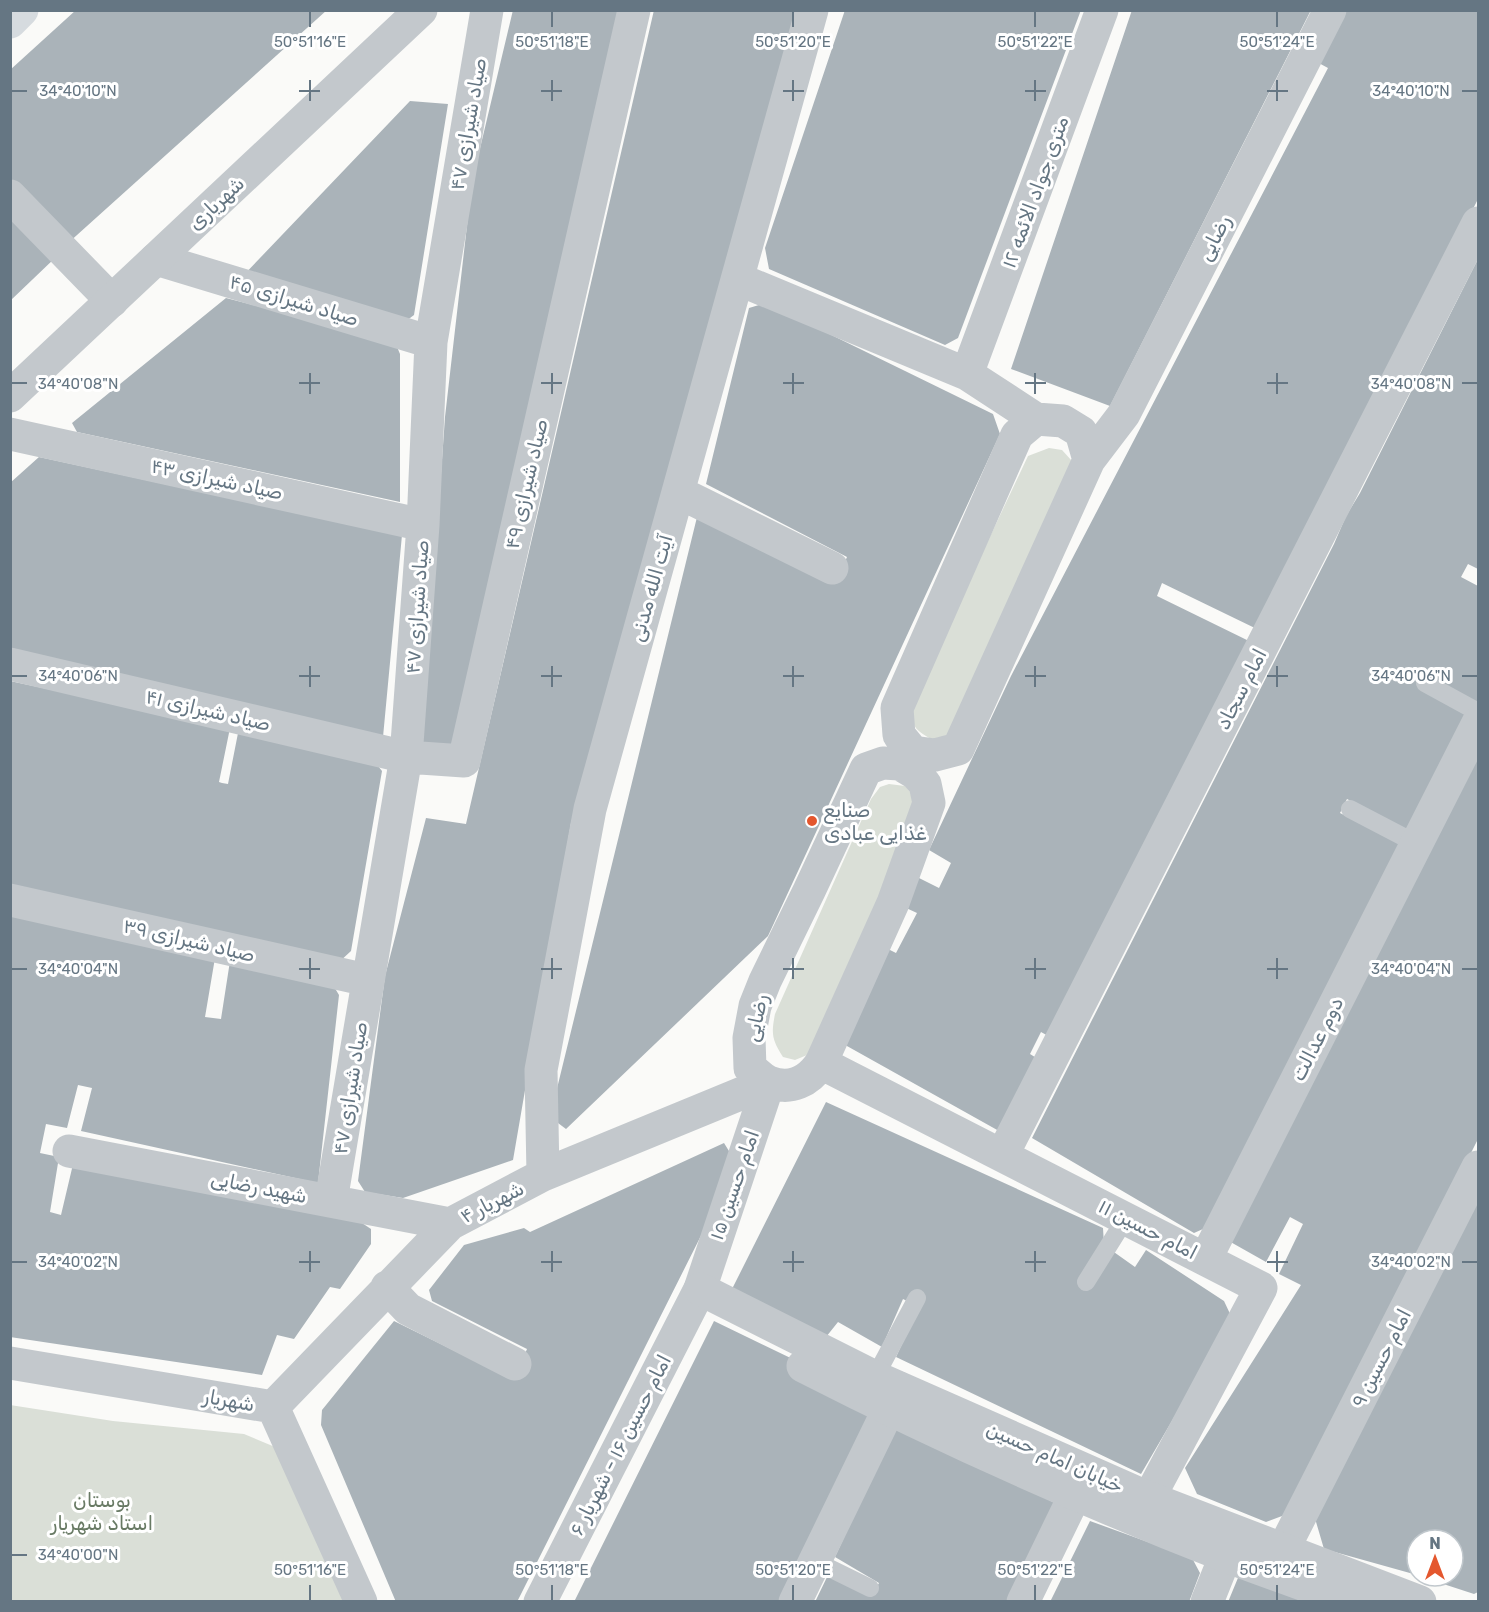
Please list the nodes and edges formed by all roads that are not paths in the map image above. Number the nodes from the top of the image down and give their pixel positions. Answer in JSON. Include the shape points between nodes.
{"nodes":[{"id":1,"x":22,"y":10,"type":"edge"},
{"id":2,"x":421,"y":10,"type":"edge"},
{"id":3,"x":487,"y":10,"type":"edge"},
{"id":4,"x":633,"y":10,"type":"edge"},
{"id":5,"x":812,"y":10,"type":"edge"},
{"id":6,"x":1102,"y":10,"type":"edge"},
{"id":7,"x":1330,"y":10,"type":"edge"},
{"id":8,"x":10,"y":22,"type":"edge"},
{"id":9,"x":10,"y":196,"type":"edge"},
{"id":10,"x":1479,"y":223,"type":"edge"},
{"id":11,"x":156,"y":259,"type":"junction"},
{"id":12,"x":738,"y":279,"type":"junction"},
{"id":13,"x":112,"y":301,"type":"junction"},
{"id":14,"x":431,"y":342,"type":"junction"},
{"id":15,"x":967,"y":374,"type":"junction"},
{"id":16,"x":10,"y":396,"type":"edge"},
{"id":17,"x":1036,"y":419,"type":"junction"},
{"id":18,"x":10,"y":434,"type":"edge"},
{"id":19,"x":1089,"y":460,"type":"junction"},
{"id":20,"x":678,"y":492,"type":"junction"},
{"id":21,"x":423,"y":525,"type":"junction"},
{"id":22,"x":832,"y":568,"type":"dead end"},
{"id":23,"x":10,"y":664,"type":"edge"},
{"id":24,"x":1425,"y":683,"type":"dead end"},
{"id":25,"x":897,"y":708,"type":"junction"},
{"id":26,"x":1479,"y":712,"type":"edge"},
{"id":27,"x":1479,"y":723,"type":"edge"},
{"id":28,"x":958,"y":749,"type":"junction"},
{"id":29,"x":406,"y":757,"type":"junction"},
{"id":30,"x":866,"y":769,"type":"junction"},
{"id":31,"x":929,"y":803,"type":"junction"},
{"id":32,"x":1350,"y":809,"type":"dead end"},
{"id":33,"x":1417,"y":844,"type":"junction"},
{"id":34,"x":10,"y":900,"type":"edge"},
{"id":35,"x":367,"y":980,"type":"junction"},
{"id":36,"x":821,"y":1063,"type":"junction"},
{"id":37,"x":769,"y":1082,"type":"junction"},
{"id":38,"x":69,"y":1151,"type":"dead end"},
{"id":39,"x":1003,"y":1154,"type":"junction"},
{"id":40,"x":1479,"y":1167,"type":"edge"},
{"id":41,"x":543,"y":1175,"type":"junction"},
{"id":42,"x":331,"y":1201,"type":"junction"},
{"id":43,"x":1126,"y":1218,"type":"junction"},
{"id":44,"x":450,"y":1224,"type":"junction"},
{"id":45,"x":1206,"y":1258,"type":"junction"},
{"id":46,"x":1086,"y":1282,"type":"dead end"},
{"id":47,"x":387,"y":1287,"type":"junction"},
{"id":48,"x":695,"y":1298,"type":"junction"},
{"id":49,"x":917,"y":1298,"type":"dead end"},
{"id":50,"x":10,"y":1363,"type":"edge"},
{"id":51,"x":515,"y":1364,"type":"dead end"},
{"id":52,"x":888,"y":1391,"type":"junction"},
{"id":53,"x":273,"y":1407,"type":"junction"},
{"id":54,"x":1075,"y":1495,"type":"junction"},
{"id":55,"x":1149,"y":1498,"type":"junction"},
{"id":56,"x":1230,"y":1544,"type":"junction"},
{"id":57,"x":1283,"y":1550,"type":"junction"},
{"id":58,"x":815,"y":1561,"type":"junction"},
{"id":59,"x":870,"y":1588,"type":"dead end"},
{"id":60,"x":361,"y":1602,"type":"edge"},
{"id":61,"x":540,"y":1602,"type":"edge"},
{"id":62,"x":795,"y":1602,"type":"edge"},
{"id":63,"x":1023,"y":1602,"type":"edge"},
{"id":64,"x":1207,"y":1602,"type":"edge"},
{"id":65,"x":1352,"y":1602,"type":"edge"},
{"id":66,"x":1420,"y":1602,"type":"edge"}],
"edges":[{"from":1,"to":8,"type":"main road"},
{"from":2,"to":11,"type":"street","name":"شهریاری"},
{"from":3,"to":14,"type":"street","name":"صیاد شیرازی ۴۷"},
{"from":4,"to":29,"type":"street","name":"صیاد شیرازی ۴۹","via":[[464,761]]},
{"from":5,"to":12,"type":"street","name":"آیت الله مدنی"},
{"from":6,"to":15,"type":"street","name":"۱۲ متری جواد الائمه"},
{"from":7,"to":19,"type":"street","name":"رضایی","via":[[1124,414]]},
{"from":9,"to":13,"type":"street"},
{"from":10,"to":39,"type":"street","name":"امام سجاد"},
{"from":11,"to":13,"type":"street","name":"شهریاری"},
{"from":11,"to":14,"type":"street","name":"صیاد شیرازی ۴۵"},
{"from":12,"to":15,"type":"street"},
{"from":12,"to":20,"type":"street","name":"آیت الله مدنی"},
{"from":13,"to":16,"type":"street","name":"شهریاری"},
{"from":14,"to":21,"type":"street","name":"صیاد شیرازی ۴۷"},
{"from":15,"to":17,"type":"street"},
{"from":17,"to":19,"type":"street","via":[[1063,421],[1081,432]]},
{"from":17,"to":25,"type":"street","name":"رضایی","via":[[1017,435]]},
{"from":18,"to":21,"type":"street","name":"صیاد شیرازی ۴۳"},
{"from":19,"to":28,"type":"street","name":"رضایی"},
{"from":20,"to":22,"type":"street"},
{"from":20,"to":41,"type":"street","name":"آیت الله مدنی","via":[[590,809],[541,1070]]},
{"from":21,"to":29,"type":"street","name":"صیاد شیرازی ۴۷"},
{"from":23,"to":29,"type":"street","name":"صیاد شیرازی ۴۱"},
{"from":24,"to":26,"type":"lane"},
{"from":25,"to":28,"type":"street","via":[[899,735],[913,752],[935,755]]},
{"from":25,"to":30,"type":"street","name":"رضایی"},
{"from":27,"to":33,"type":"street","name":"دوم عدالت"},
{"from":28,"to":31,"type":"street","name":"رضایی"},
{"from":29,"to":35,"type":"street","name":"صیاد شیرازی ۴۷"},
{"from":30,"to":31,"type":"street","via":[[883,763],[900,764],[925,784]]},
{"from":30,"to":37,"type":"street","name":"رضایی","via":[[755,1006],[749,1038],[750,1068]]},
{"from":31,"to":36,"type":"street","name":"رضایی","via":[[893,903]]},
{"from":32,"to":33,"type":"lane"},
{"from":33,"to":45,"type":"street","name":"دوم عدالت"},
{"from":34,"to":35,"type":"street","name":"صیاد شیرازی ۳۹"},
{"from":35,"to":42,"type":"street","name":"صیاد شیرازی ۴۷"},
{"from":36,"to":37,"type":"street","name":"رضایی","via":[[812,1076],[793,1085]]},
{"from":36,"to":39,"type":"street","name":"امام حسین ۱۱"},
{"from":37,"to":41,"type":"street","name":"شهریار ۴"},
{"from":37,"to":48,"type":"street","name":"امام حسین ۱۵"},
{"from":38,"to":42,"type":"street","name":"شهید رضایی"},
{"from":39,"to":43,"type":"street","name":"امام حسین ۱۱"},
{"from":40,"to":57,"type":"street","name":"امام حسین ۹"},
{"from":41,"to":44,"type":"street","name":"شهریار ۴"},
{"from":42,"to":44,"type":"street","name":"شهید رضایی"},
{"from":43,"to":45,"type":"street","name":"امام حسین ۱۱"},
{"from":43,"to":46,"type":"lane"},
{"from":44,"to":47,"type":"street","name":"شهریار ۴"},
{"from":45,"to":55,"type":"street","name":"امام حسین ۱۱","via":[[1261,1288]]},
{"from":47,"to":51,"type":"street","via":[[408,1309]]},
{"from":47,"to":53,"type":"street","name":"شهریار ۴"},
{"from":48,"to":52,"type":"street","name":"خیابان امام حسین"},
{"from":48,"to":61,"type":"street","name":"امام حسین ۱۶ - شهریار ۶"},
{"from":49,"to":52,"type":"lane"},
{"from":50,"to":53,"type":"street","name":"شهریار"},
{"from":52,"to":54,"type":"street","name":"خیابان امام حسین"},
{"from":52,"to":55,"type":"street","name":"خیابان امام حسین"},
{"from":52,"to":58,"type":"street"},
{"from":53,"to":60,"type":"street","name":"شهریار"},
{"from":54,"to":56,"type":"street","name":"خیابان امام حسین"},
{"from":54,"to":63,"type":"street"},
{"from":55,"to":56,"type":"street","name":"خیابان امام حسین"},
{"from":56,"to":57,"type":"street","name":"خیابان امام حسین"},
{"from":56,"to":64,"type":"street"},
{"from":56,"to":65,"type":"street","name":"خیابان امام حسین"},
{"from":57,"to":66,"type":"street","name":"خیابان امام حسین"},
{"from":58,"to":59,"type":"lane"},
{"from":58,"to":62,"type":"street"}]}
